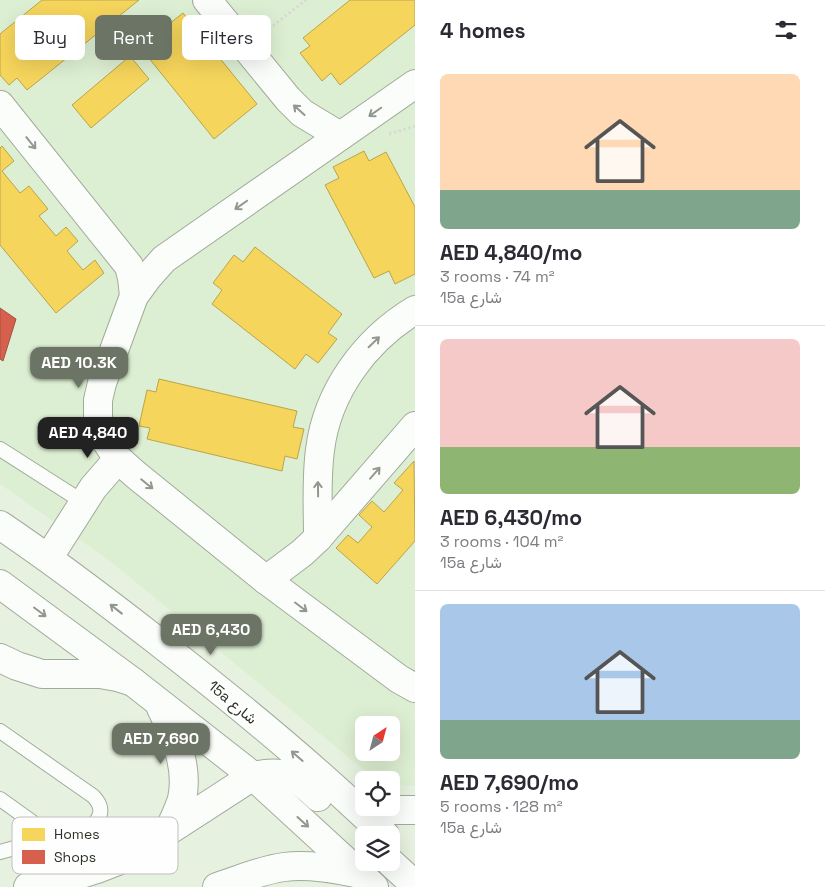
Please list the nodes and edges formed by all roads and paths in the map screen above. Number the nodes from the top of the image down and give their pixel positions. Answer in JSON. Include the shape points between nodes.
{"nodes":[{"id":1,"x":207,"y":0,"type":"edge"},
{"id":2,"x":306,"y":0,"type":"edge"},
{"id":3,"x":219,"y":15,"type":"edge"},
{"id":4,"x":271,"y":28,"type":"edge"},
{"id":5,"x":256,"y":60,"type":"edge"},
{"id":6,"x":415,"y":84,"type":"edge"},
{"id":7,"x":0,"y":105,"type":"edge"},
{"id":8,"x":340,"y":136,"type":"junction"},
{"id":9,"x":134,"y":296,"type":"junction"},
{"id":10,"x":415,"y":310,"type":"edge"},
{"id":11,"x":415,"y":426,"type":"edge"},
{"id":12,"x":0,"y":449,"type":"edge"},
{"id":13,"x":118,"y":459,"type":"junction"},
{"id":14,"x":83,"y":502,"type":"junction"},
{"id":15,"x":0,"y":524,"type":"edge"},
{"id":16,"x":318,"y":538,"type":"junction"},
{"id":17,"x":48,"y":557,"type":"junction"},
{"id":18,"x":266,"y":580,"type":"junction"},
{"id":19,"x":0,"y":584,"type":"edge"},
{"id":20,"x":0,"y":658,"type":"edge"},
{"id":21,"x":133,"y":682,"type":"junction"},
{"id":22,"x":415,"y":688,"type":"edge"},
{"id":23,"x":158,"y":702,"type":"junction"},
{"id":24,"x":0,"y":731,"type":"edge"},
{"id":25,"x":253,"y":776,"type":"junction"},
{"id":26,"x":0,"y":799,"type":"edge"},
{"id":27,"x":355,"y":802,"type":"edge"},
{"id":28,"x":400,"y":810,"type":"edge"},
{"id":29,"x":415,"y":810,"type":"edge"},
{"id":30,"x":369,"y":816,"type":"edge"},
{"id":31,"x":25,"y":817,"type":"edge"},
{"id":32,"x":100,"y":817,"type":"edge"},
{"id":33,"x":174,"y":817,"type":"edge"},
{"id":34,"x":178,"y":823,"type":"edge"},
{"id":35,"x":377,"y":826,"type":"edge"},
{"id":36,"x":355,"y":830,"type":"edge"},
{"id":37,"x":400,"y":850,"type":"edge"},
{"id":38,"x":415,"y":864,"type":"edge"},
{"id":39,"x":400,"y":871,"type":"edge"},
{"id":40,"x":80,"y":874,"type":"edge"},
{"id":41,"x":367,"y":881,"type":"edge"},
{"id":42,"x":415,"y":885,"type":"edge"},
{"id":43,"x":28,"y":887,"type":"edge"},
{"id":44,"x":217,"y":887,"type":"edge"}],
"edges":[{"from":1,"to":3,"type":"street"},
{"from":2,"to":4,"type":"path"},
{"from":8,"to":5,"type":"street","one_way":true,"via":[[302,113]]},
{"from":6,"to":8,"type":"street","one_way":true},
{"from":7,"to":9,"type":"street","one_way":true,"via":[[129,266]]},
{"from":8,"to":9,"type":"street","one_way":true,"via":[[164,259]]},
{"from":9,"to":13,"type":"street","via":[[98,400],[102,435]]},
{"from":16,"to":10,"type":"street","one_way":true,"via":[[320,449],[336,395],[369,347]]},
{"from":16,"to":11,"type":"street","one_way":true},
{"from":12,"to":14,"type":"lane"},
{"from":13,"to":14,"type":"street","via":[[100,477]]},
{"from":13,"to":18,"type":"street","one_way":true},
{"from":14,"to":17,"type":"street"},
{"from":15,"to":17,"type":"street","name":"15a شارع"},
{"from":16,"to":18,"type":"street"},
{"from":27,"to":17,"type":"street","name":"15a شارع","one_way":true,"via":[[207,680]]},
{"from":18,"to":22,"type":"street","one_way":true},
{"from":19,"to":21,"type":"street","one_way":true},
{"from":20,"to":21,"type":"street","via":[[42,674],[100,674]]},
{"from":21,"to":23,"type":"street"},
{"from":23,"to":25,"type":"street"},
{"from":23,"to":33,"type":"street","via":[[176,738],[184,778]]},
{"from":24,"to":32,"type":"lane","via":[[98,801]]},
{"from":25,"to":34,"type":"street"},
{"from":25,"to":36,"type":"street","via":[[268,773],[298,779]]},
{"from":25,"to":41,"type":"street","one_way":true},
{"from":26,"to":31,"type":"lane"},
{"from":28,"to":29,"type":"street"},
{"from":30,"to":35,"type":"street","name":"15a شارع"},
{"from":37,"to":38,"type":"street"},
{"from":39,"to":42,"type":"street"},
{"from":40,"to":43,"type":"street"},
{"from":41,"to":44,"type":"street","via":[[332,868],[308,866],[260,872]]}]}
